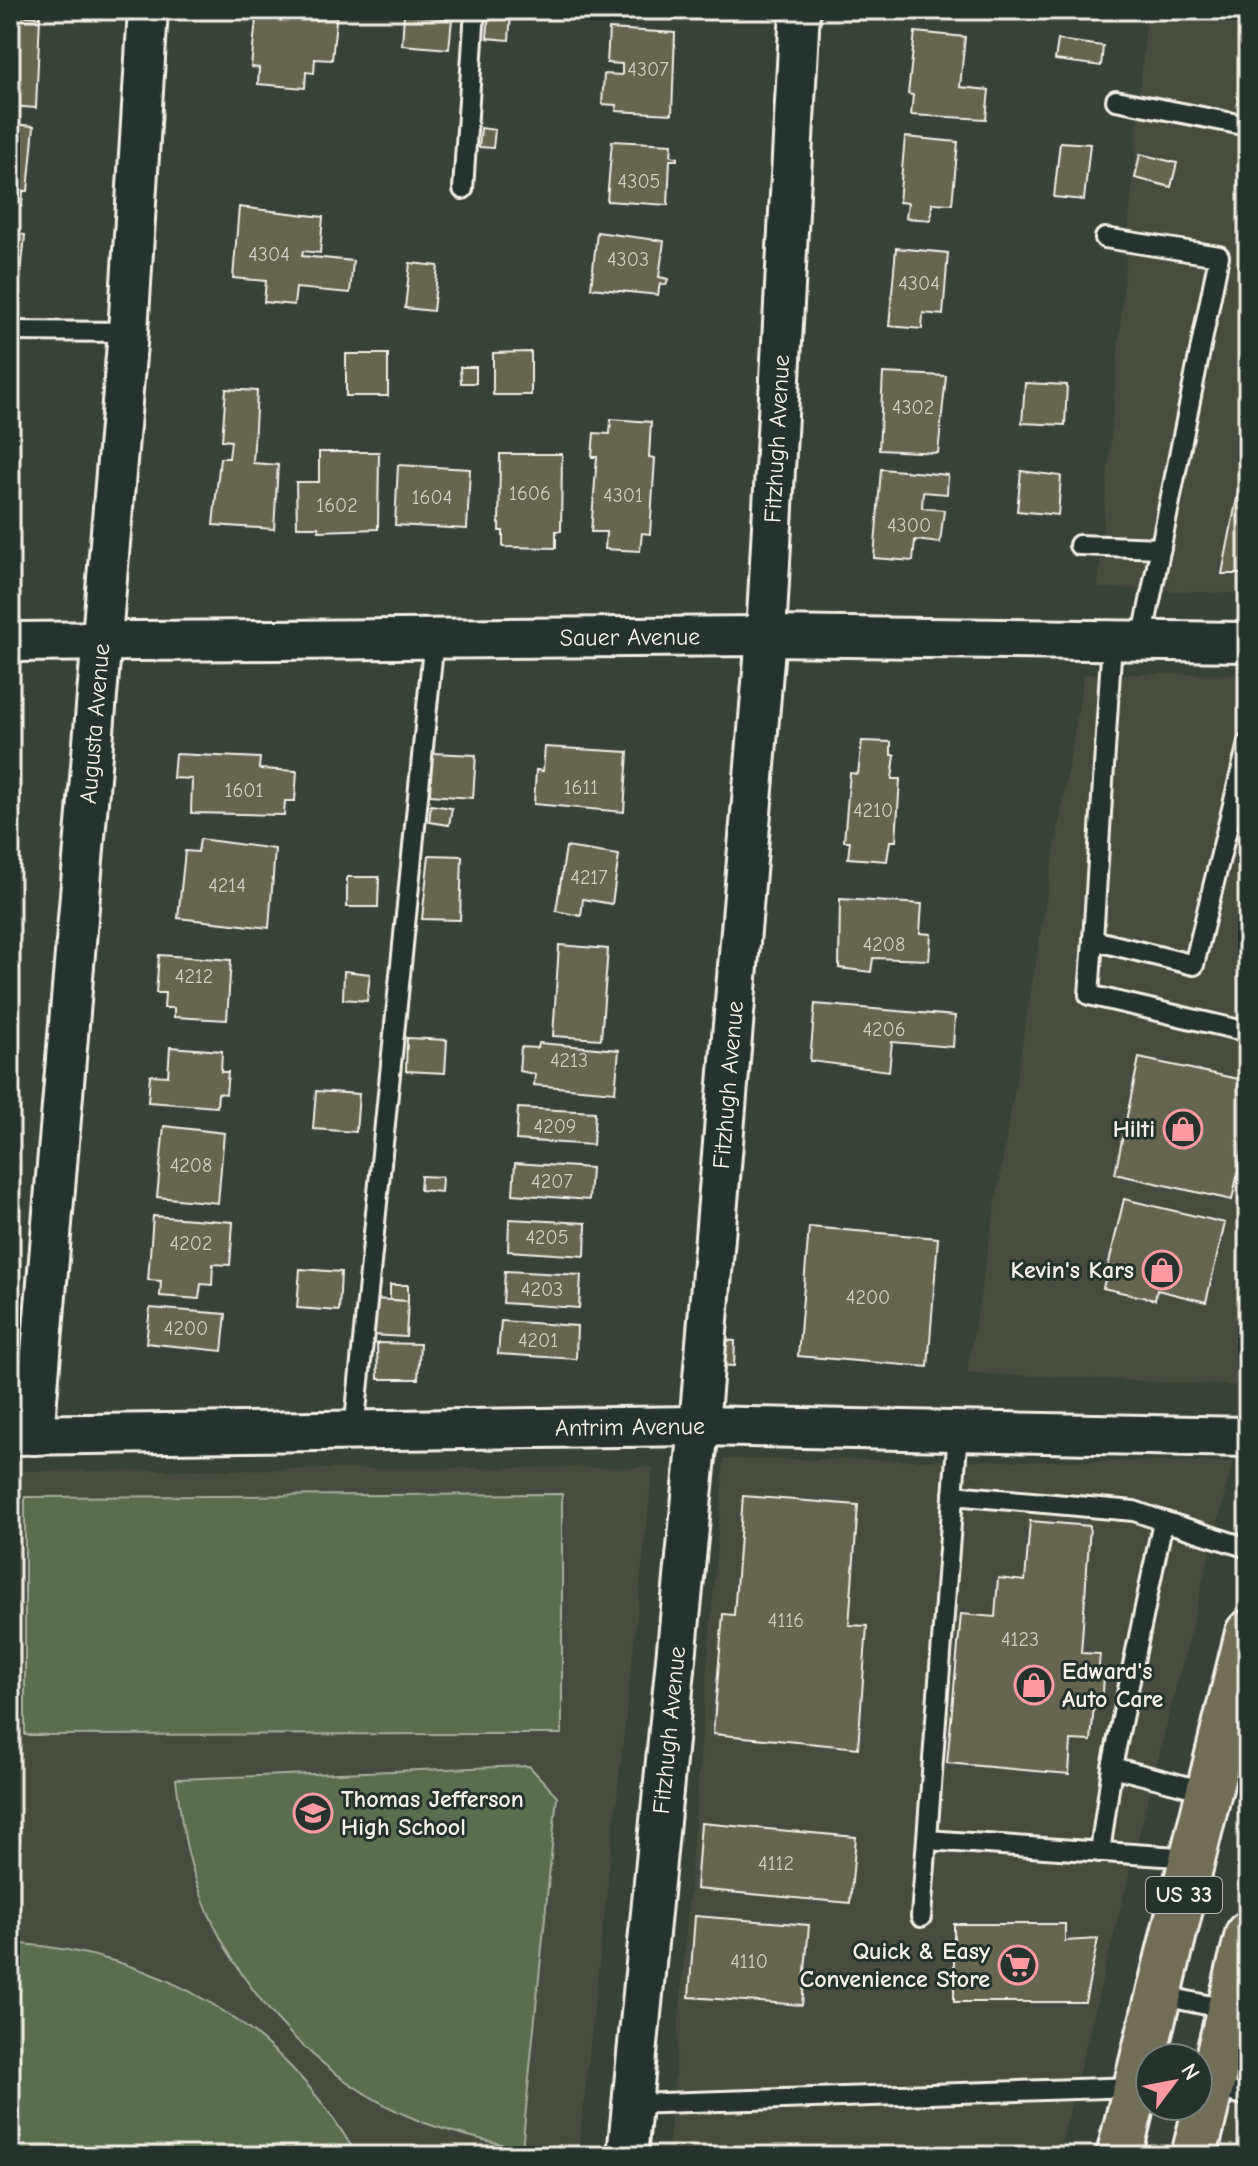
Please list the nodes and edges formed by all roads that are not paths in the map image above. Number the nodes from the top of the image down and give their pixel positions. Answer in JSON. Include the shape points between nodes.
{"nodes":[{"id":1,"x":148,"y":10,"type":"edge"},
{"id":2,"x":475,"y":10,"type":"edge"},
{"id":3,"x":800,"y":10,"type":"edge"},
{"id":4,"x":1116,"y":100,"type":"dead end"},
{"id":5,"x":1248,"y":126,"type":"edge"},
{"id":6,"x":463,"y":189,"type":"dead end"},
{"id":7,"x":1105,"y":238,"type":"dead end"},
{"id":8,"x":10,"y":331,"type":"edge"},
{"id":9,"x":128,"y":332,"type":"junction"},
{"id":10,"x":1079,"y":545,"type":"dead end"},
{"id":11,"x":1161,"y":548,"type":"junction"},
{"id":12,"x":766,"y":636,"type":"junction"},
{"id":13,"x":434,"y":638,"type":"junction"},
{"id":14,"x":1127,"y":640,"type":"junction"},
{"id":15,"x":101,"y":641,"type":"junction"},
{"id":16,"x":10,"y":642,"type":"edge"},
{"id":17,"x":1248,"y":642,"type":"edge"},
{"id":18,"x":1248,"y":743,"type":"edge"},
{"id":19,"x":1093,"y":940,"type":"junction"},
{"id":20,"x":1248,"y":1032,"type":"edge"},
{"id":21,"x":699,"y":1426,"type":"junction"},
{"id":22,"x":354,"y":1431,"type":"junction"},
{"id":23,"x":958,"y":1431,"type":"junction"},
{"id":24,"x":22,"y":1435,"type":"edge"},
{"id":25,"x":1248,"y":1437,"type":"edge"},
{"id":26,"x":953,"y":1495,"type":"junction"},
{"id":27,"x":1163,"y":1521,"type":"junction"},
{"id":28,"x":1248,"y":1548,"type":"edge"},
{"id":29,"x":1248,"y":1633,"type":"edge"},
{"id":30,"x":1112,"y":1767,"type":"junction"},
{"id":31,"x":1209,"y":1792,"type":"junction"},
{"id":32,"x":927,"y":1840,"type":"junction"},
{"id":33,"x":1100,"y":1852,"type":"junction"},
{"id":34,"x":1193,"y":1858,"type":"junction"},
{"id":35,"x":921,"y":1917,"type":"dead end"},
{"id":36,"x":1241,"y":1974,"type":"edge"},
{"id":37,"x":1159,"y":1995,"type":"junction"},
{"id":38,"x":1147,"y":2042,"type":"edge"},
{"id":39,"x":1134,"y":2087,"type":"edge"},
{"id":40,"x":1229,"y":2092,"type":"edge"},
{"id":41,"x":1134,"y":2095,"type":"edge"},
{"id":42,"x":632,"y":2104,"type":"junction"},
{"id":43,"x":627,"y":2156,"type":"edge"},
{"id":44,"x":1119,"y":2156,"type":"edge"},
{"id":45,"x":1194,"y":2156,"type":"edge"}],
"edges":[{"from":1,"to":9,"type":"street","name":"Augusta Avenue"},
{"from":2,"to":6,"type":"lane"},
{"from":3,"to":12,"type":"street","name":"Fitzhugh Avenue"},
{"from":4,"to":5,"type":"lane"},
{"from":7,"to":11,"type":"lane","via":[[1219,256]]},
{"from":8,"to":9,"type":"lane"},
{"from":9,"to":15,"type":"street","name":"Augusta Avenue"},
{"from":10,"to":11,"type":"lane"},
{"from":11,"to":14,"type":"lane"},
{"from":12,"to":13,"type":"street","name":"Sauer Avenue"},
{"from":12,"to":14,"type":"street","name":"Sauer Avenue"},
{"from":12,"to":21,"type":"street","name":"Fitzhugh Avenue"},
{"from":13,"to":15,"type":"street","name":"Sauer Avenue"},
{"from":13,"to":22,"type":"lane"},
{"from":14,"to":17,"type":"street","name":"Sauer Avenue"},
{"from":14,"to":19,"type":"lane"},
{"from":15,"to":16,"type":"street","name":"Sauer Avenue"},
{"from":15,"to":24,"type":"street","name":"Augusta Avenue"},
{"from":18,"to":19,"type":"lane","via":[[1194,965]]},
{"from":19,"to":20,"type":"lane","via":[[1089,995]]},
{"from":21,"to":22,"type":"street","name":"Antrim Avenue"},
{"from":21,"to":23,"type":"street","name":"Antrim Avenue"},
{"from":21,"to":42,"type":"street","name":"Fitzhugh Avenue"},
{"from":22,"to":24,"type":"street","name":"Antrim Avenue"},
{"from":23,"to":25,"type":"street","name":"Antrim Avenue"},
{"from":23,"to":26,"type":"lane"},
{"from":26,"to":27,"type":"lane","via":[[1134,1511]]},
{"from":26,"to":32,"type":"lane"},
{"from":27,"to":28,"type":"lane"},
{"from":27,"to":30,"type":"lane"},
{"from":29,"to":31,"type":"main road","number":"US 33"},
{"from":30,"to":31,"type":"lane"},
{"from":30,"to":33,"type":"lane"},
{"from":31,"to":34,"type":"main road","number":"US 33"},
{"from":32,"to":33,"type":"lane"},
{"from":32,"to":35,"type":"lane"},
{"from":33,"to":34,"type":"lane"},
{"from":34,"to":37,"type":"main road","number":"US 33"},
{"from":36,"to":37,"type":"lane"},
{"from":36,"to":40,"type":"main road"},
{"from":37,"to":38,"type":"main road","number":"US 33"},
{"from":39,"to":42,"type":"lane"},
{"from":40,"to":45,"type":"main road"},
{"from":41,"to":44,"type":"main road","number":"US 33"},
{"from":42,"to":43,"type":"street","name":"Fitzhugh Avenue"}]}
